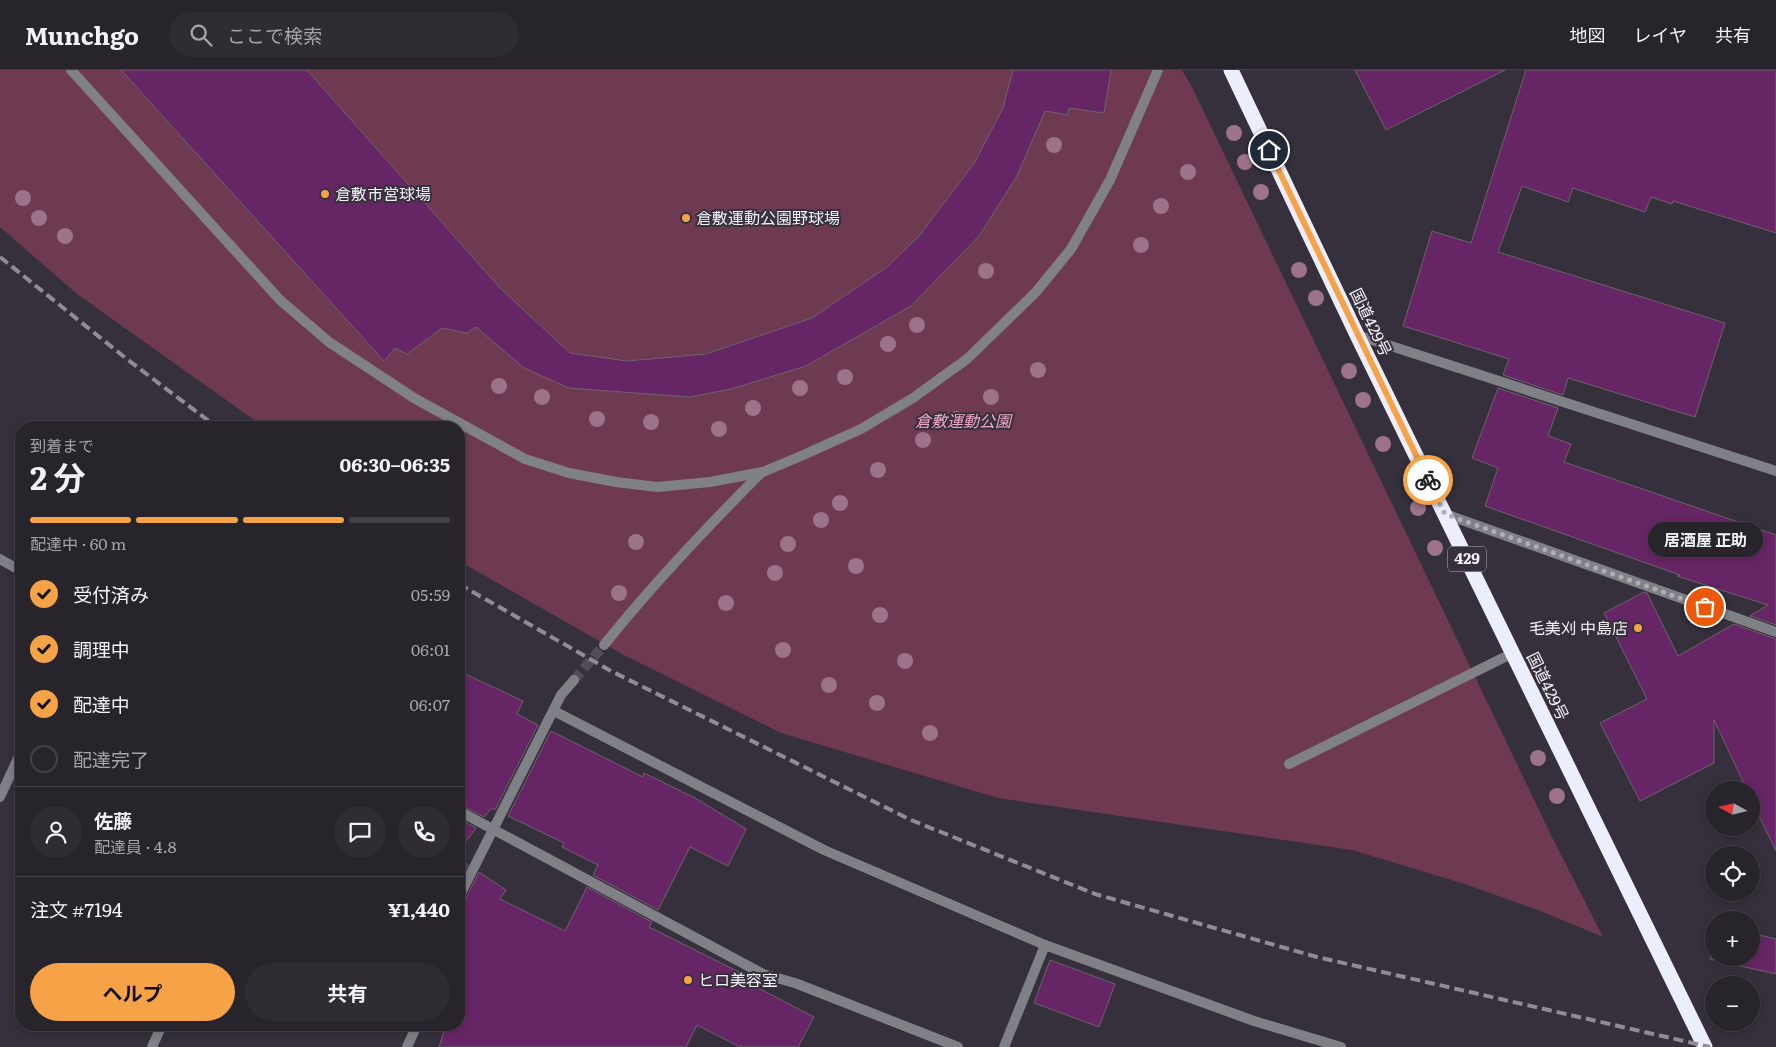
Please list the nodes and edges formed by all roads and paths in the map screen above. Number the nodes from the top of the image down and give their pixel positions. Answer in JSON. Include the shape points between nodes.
{"nodes":[{"id":1,"x":71,"y":70,"type":"edge"},
{"id":2,"x":1158,"y":70,"type":"edge"},
{"id":3,"x":1231,"y":70,"type":"edge"},
{"id":4,"x":1357,"y":335,"type":"junction"},
{"id":5,"x":456,"y":421,"type":"edge"},
{"id":6,"x":465,"y":426,"type":"edge"},
{"id":7,"x":1776,"y":471,"type":"edge"},
{"id":8,"x":763,"y":472,"type":"junction"},
{"id":9,"x":1445,"y":514,"type":"junction"},
{"id":10,"x":0,"y":559,"type":"edge"},
{"id":11,"x":15,"y":568,"type":"edge"},
{"id":12,"x":1776,"y":632,"type":"edge"},
{"id":13,"x":604,"y":645,"type":"tunnel mouth"},
{"id":14,"x":1513,"y":653,"type":"junction"},
{"id":15,"x":574,"y":680,"type":"tunnel mouth"},
{"id":16,"x":554,"y":711,"type":"junction"},
{"id":17,"x":1289,"y":764,"type":"dead end"},
{"id":18,"x":15,"y":765,"type":"edge"},
{"id":19,"x":0,"y":797,"type":"edge"},
{"id":20,"x":465,"y":814,"type":"edge"},
{"id":21,"x":494,"y":830,"type":"junction"},
{"id":22,"x":465,"y":886,"type":"edge"},
{"id":23,"x":1045,"y":945,"type":"junction"},
{"id":24,"x":159,"y":1031,"type":"edge"},
{"id":25,"x":414,"y":1031,"type":"edge"},
{"id":26,"x":152,"y":1047,"type":"edge"},
{"id":27,"x":407,"y":1047,"type":"edge"},
{"id":28,"x":958,"y":1047,"type":"edge"},
{"id":29,"x":1004,"y":1047,"type":"edge"},
{"id":30,"x":1342,"y":1047,"type":"edge"},
{"id":31,"x":1705,"y":1047,"type":"edge"}],
"edges":[{"from":1,"to":5,"type":"street","via":[[280,300],[329,342],[414,398]]},
{"from":2,"to":8,"type":"street","via":[[1110,180],[1071,249],[1036,292],[967,359],[914,398],[861,429]]},
{"from":3,"to":4,"type":"highway","name":"国道429号","number":"429"},
{"from":4,"to":7,"type":"street"},
{"from":4,"to":9,"type":"highway","name":"国道429号","number":"429"},
{"from":6,"to":8,"type":"street","via":[[525,459],[569,473],[616,482],[657,486],[710,482]]},
{"from":8,"to":13,"type":"street","via":[[649,589]]},
{"from":9,"to":12,"type":"street"},
{"from":9,"to":14,"type":"highway","name":"国道429号","number":"429"},
{"from":10,"to":11,"type":"street"},
{"from":14,"to":17,"type":"street"},
{"from":14,"to":31,"type":"highway","name":"国道429号","number":"429"},
{"from":15,"to":16,"type":"street","via":[[561,695]]},
{"from":16,"to":21,"type":"street"},
{"from":16,"to":23,"type":"street","via":[[824,850]]},
{"from":18,"to":19,"type":"street"},
{"from":20,"to":21,"type":"street"},
{"from":21,"to":22,"type":"street"},
{"from":21,"to":28,"type":"street","via":[[763,974],[795,983]]},
{"from":23,"to":29,"type":"street"},
{"from":23,"to":30,"type":"street","via":[[1254,1021]]},
{"from":24,"to":26,"type":"street"},
{"from":25,"to":27,"type":"street"}]}
